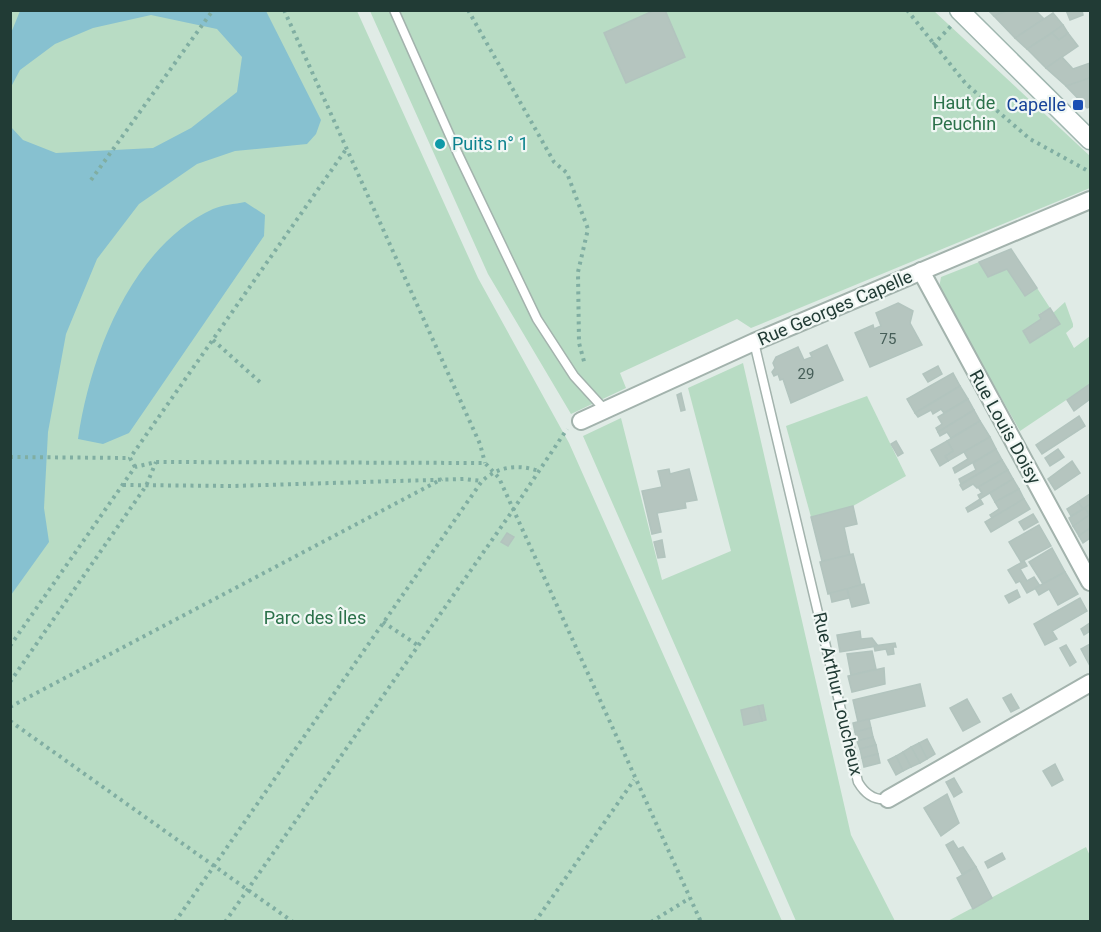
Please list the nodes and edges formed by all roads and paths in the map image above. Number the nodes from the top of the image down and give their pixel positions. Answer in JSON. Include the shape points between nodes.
{"nodes":[{"id":1,"x":213,"y":10,"type":"edge"},
{"id":2,"x":284,"y":10,"type":"edge"},
{"id":3,"x":394,"y":10,"type":"edge"},
{"id":4,"x":468,"y":10,"type":"edge"},
{"id":5,"x":907,"y":10,"type":"edge"},
{"id":6,"x":961,"y":12,"type":"edge"},
{"id":7,"x":933,"y":45,"type":"junction"},
{"id":8,"x":1090,"y":140,"type":"edge"},
{"id":9,"x":347,"y":148,"type":"junction"},
{"id":10,"x":1090,"y":172,"type":"edge"},
{"id":11,"x":92,"y":180,"type":"dead end"},
{"id":12,"x":1090,"y":200,"type":"edge"},
{"id":13,"x":921,"y":271,"type":"junction"},
{"id":14,"x":213,"y":340,"type":"junction"},
{"id":15,"x":754,"y":342,"type":"junction"},
{"id":16,"x":587,"y":370,"type":"dead end"},
{"id":17,"x":262,"y":384,"type":"dead end"},
{"id":18,"x":605,"y":410,"type":"junction"},
{"id":19,"x":576,"y":424,"type":"joint"},
{"id":20,"x":10,"y":457,"type":"edge"},
{"id":21,"x":130,"y":458,"type":"junction"},
{"id":22,"x":156,"y":462,"type":"junction"},
{"id":23,"x":485,"y":463,"type":"junction"},
{"id":24,"x":135,"y":467,"type":"junction"},
{"id":25,"x":495,"y":471,"type":"junction"},
{"id":26,"x":538,"y":471,"type":"junction"},
{"id":27,"x":442,"y":479,"type":"junction"},
{"id":28,"x":482,"y":481,"type":"junction"},
{"id":29,"x":123,"y":485,"type":"junction"},
{"id":30,"x":146,"y":486,"type":"junction"},
{"id":31,"x":513,"y":510,"type":"junction"},
{"id":32,"x":1090,"y":582,"type":"edge"},
{"id":33,"x":383,"y":622,"type":"junction"},
{"id":34,"x":10,"y":646,"type":"edge"},
{"id":35,"x":419,"y":646,"type":"junction"},
{"id":36,"x":10,"y":682,"type":"edge"},
{"id":37,"x":1090,"y":683,"type":"edge"},
{"id":38,"x":10,"y":707,"type":"edge"},
{"id":39,"x":10,"y":722,"type":"edge"},
{"id":40,"x":634,"y":779,"type":"junction"},
{"id":41,"x":888,"y":799,"type":"joint"},
{"id":42,"x":214,"y":865,"type":"junction"},
{"id":43,"x":248,"y":889,"type":"junction"},
{"id":44,"x":690,"y":898,"type":"junction"},
{"id":45,"x":175,"y":921,"type":"edge"},
{"id":46,"x":225,"y":921,"type":"edge"},
{"id":47,"x":293,"y":921,"type":"edge"},
{"id":48,"x":535,"y":921,"type":"edge"},
{"id":49,"x":651,"y":921,"type":"edge"},
{"id":50,"x":701,"y":921,"type":"edge"}],
"edges":[{"from":1,"to":11,"type":"path"},
{"from":2,"to":9,"type":"path"},
{"from":3,"to":18,"type":"lane","via":[[537,319],[573,376]]},
{"from":4,"to":16,"type":"path","via":[[554,162],[567,173],[588,229],[578,272],[579,343]]},
{"from":5,"to":7,"type":"path"},
{"from":6,"to":7,"type":"path"},
{"from":6,"to":8,"type":"main road"},
{"from":7,"to":10,"type":"path","via":[[966,84],[1030,139]]},
{"from":9,"to":14,"type":"path"},
{"from":9,"to":23,"type":"path","via":[[480,444]]},
{"from":12,"to":13,"type":"street","name":"Rue Georges Capelle"},
{"from":13,"to":15,"type":"street","name":"Rue Georges Capelle"},
{"from":13,"to":32,"type":"street","name":"Rue Louis Doisy"},
{"from":14,"to":17,"type":"path"},
{"from":14,"to":21,"type":"path"},
{"from":15,"to":18,"type":"street","name":"Rue Georges Capelle"},
{"from":15,"to":41,"type":"lane","name":"Rue Arthur Loucheux","via":[[858,782],[863,792],[879,800]]},
{"from":18,"to":19,"type":"street","name":"Rue Georges Capelle"},
{"from":19,"to":26,"type":"path"},
{"from":20,"to":21,"type":"path"},
{"from":21,"to":24,"type":"path"},
{"from":22,"to":23,"type":"path"},
{"from":22,"to":24,"type":"path"},
{"from":22,"to":30,"type":"path"},
{"from":23,"to":25,"type":"path"},
{"from":24,"to":29,"type":"path"},
{"from":25,"to":26,"type":"path","via":[[521,466]]},
{"from":25,"to":28,"type":"path"},
{"from":25,"to":31,"type":"path"},
{"from":26,"to":31,"type":"path"},
{"from":27,"to":28,"type":"path"},
{"from":27,"to":30,"type":"path"},
{"from":27,"to":38,"type":"path"},
{"from":28,"to":33,"type":"path"},
{"from":29,"to":30,"type":"path"},
{"from":29,"to":34,"type":"path"},
{"from":30,"to":36,"type":"path"},
{"from":31,"to":35,"type":"path"},
{"from":31,"to":40,"type":"path"},
{"from":33,"to":35,"type":"path"},
{"from":33,"to":42,"type":"path"},
{"from":35,"to":43,"type":"path"},
{"from":37,"to":41,"type":"street","name":"Rue Arthur Loucheux"},
{"from":39,"to":42,"type":"path"},
{"from":40,"to":44,"type":"path"},
{"from":40,"to":48,"type":"path"},
{"from":42,"to":43,"type":"path"},
{"from":42,"to":45,"type":"path"},
{"from":43,"to":46,"type":"path"},
{"from":43,"to":47,"type":"path"},
{"from":44,"to":49,"type":"path"},
{"from":44,"to":50,"type":"path"}]}
